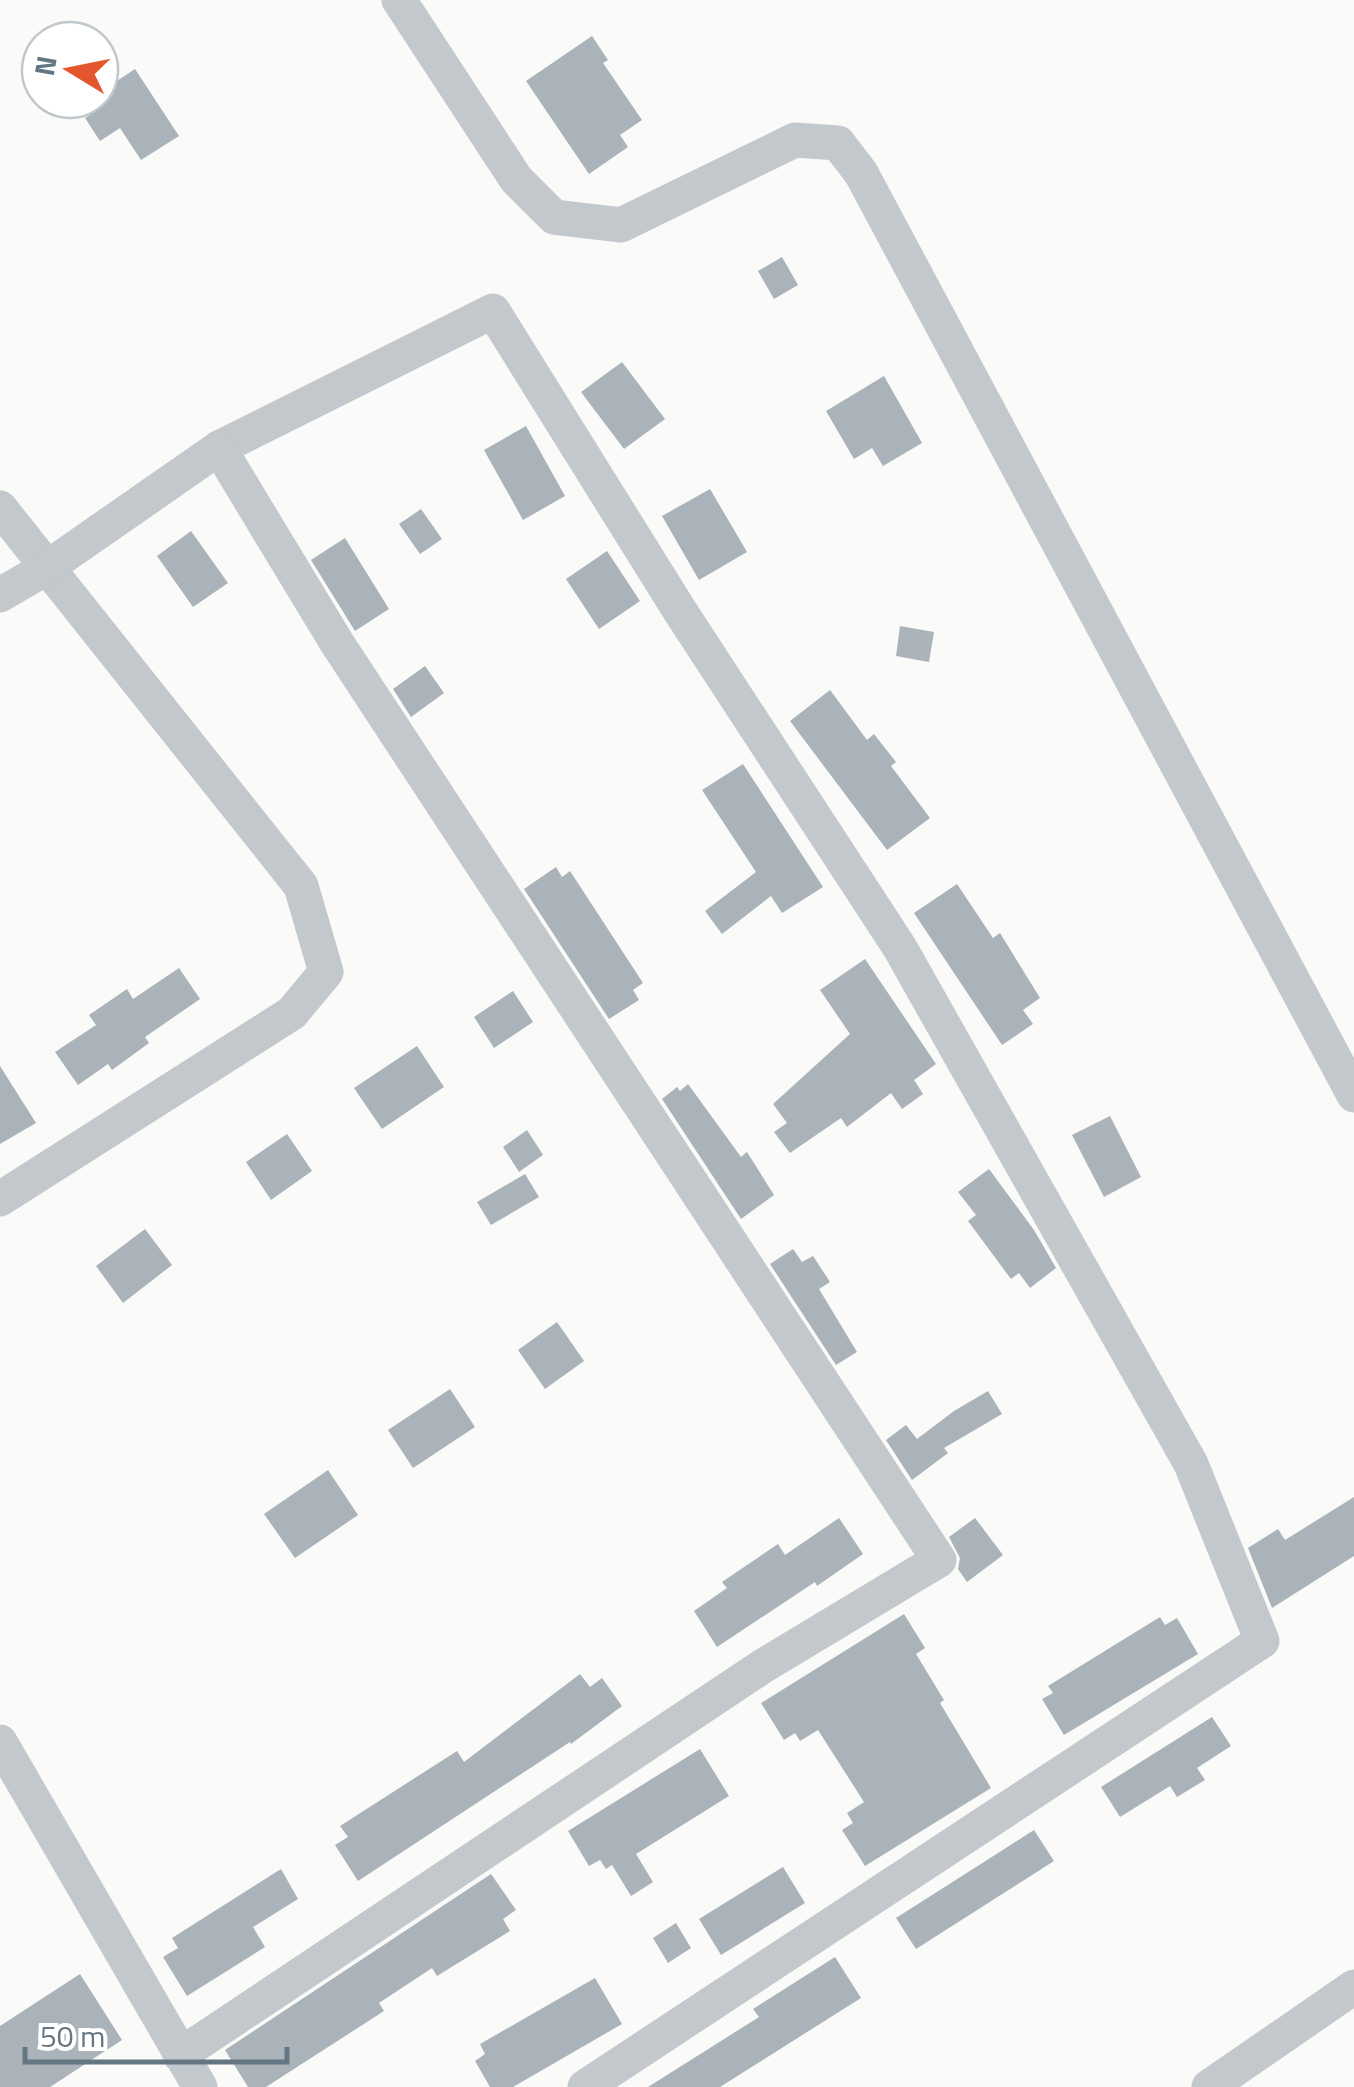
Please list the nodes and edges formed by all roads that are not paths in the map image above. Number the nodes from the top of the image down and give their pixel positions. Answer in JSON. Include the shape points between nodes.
{"nodes":[{"id":1,"x":400,"y":0,"type":"edge"},
{"id":2,"x":219,"y":448,"type":"junction"},
{"id":3,"x":0,"y":508,"type":"edge"},
{"id":4,"x":48,"y":567,"type":"junction"},
{"id":5,"x":0,"y":594,"type":"edge"},
{"id":6,"x":1354,"y":1095,"type":"edge"},
{"id":7,"x":0,"y":1199,"type":"edge"},
{"id":8,"x":0,"y":1742,"type":"edge"},
{"id":9,"x":1354,"y":1987,"type":"edge"},
{"id":10,"x":180,"y":2055,"type":"junction"},
{"id":11,"x":200,"y":2087,"type":"edge"},
{"id":12,"x":585,"y":2087,"type":"edge"},
{"id":13,"x":1209,"y":2087,"type":"edge"}],
"edges":[{"from":1,"to":6,"type":"street","via":[[516,178],[554,217],[622,225],[795,140],[838,144],[861,173]]},
{"from":2,"to":4,"type":"street"},
{"from":2,"to":10,"type":"street","via":[[337,643],[939,1560],[763,1666]]},
{"from":2,"to":12,"type":"street","via":[[493,310],[900,948],[1191,1464],[1262,1641]]},
{"from":3,"to":4,"type":"street"},
{"from":4,"to":5,"type":"street"},
{"from":4,"to":7,"type":"street","via":[[301,886],[326,972],[292,1013]]},
{"from":8,"to":10,"type":"street"},
{"from":9,"to":13,"type":"street"},
{"from":10,"to":11,"type":"street"}]}
